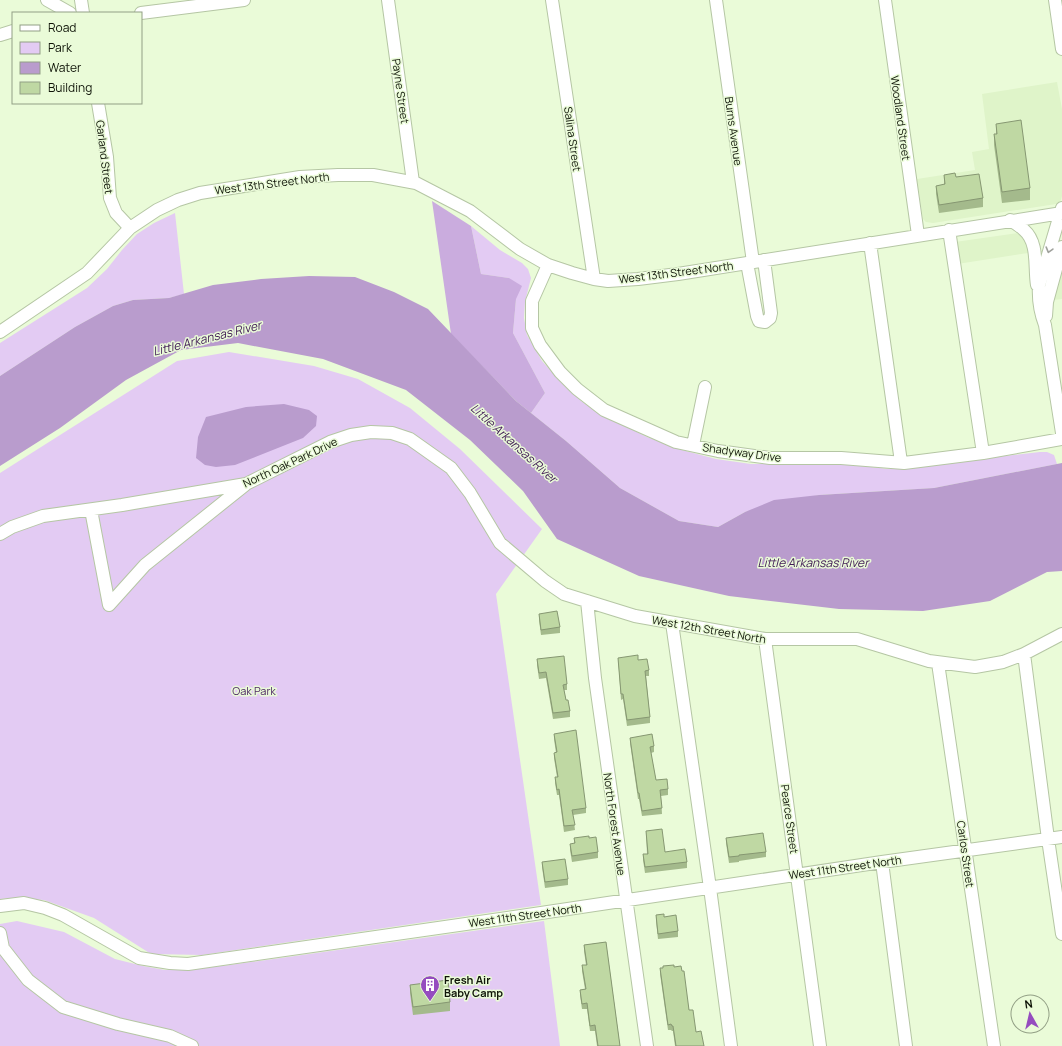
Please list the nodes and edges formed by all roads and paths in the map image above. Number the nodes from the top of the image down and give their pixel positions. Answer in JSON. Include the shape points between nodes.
{"nodes":[{"id":1,"x":47,"y":0,"type":"edge"},
{"id":2,"x":81,"y":0,"type":"edge"},
{"id":3,"x":241,"y":0,"type":"edge"},
{"id":4,"x":388,"y":0,"type":"edge"},
{"id":5,"x":552,"y":0,"type":"edge"},
{"id":6,"x":716,"y":0,"type":"edge"},
{"id":7,"x":884,"y":0,"type":"edge"},
{"id":8,"x":1055,"y":0,"type":"edge"},
{"id":9,"x":68,"y":12,"type":"edge"},
{"id":10,"x":83,"y":12,"type":"edge"},
{"id":11,"x":142,"y":14,"type":"edge"},
{"id":12,"x":12,"y":31,"type":"edge"},
{"id":13,"x":0,"y":35,"type":"edge"},
{"id":14,"x":1062,"y":49,"type":"edge"},
{"id":15,"x":98,"y":104,"type":"edge"},
{"id":16,"x":413,"y":182,"type":"junction"},
{"id":17,"x":1061,"y":211,"type":"edge"},
{"id":18,"x":1010,"y":220,"type":"junction"},
{"id":19,"x":130,"y":228,"type":"junction"},
{"id":20,"x":949,"y":230,"type":"junction"},
{"id":21,"x":918,"y":235,"type":"junction"},
{"id":22,"x":870,"y":243,"type":"junction"},
{"id":23,"x":1062,"y":247,"type":"edge"},
{"id":24,"x":755,"y":262,"type":"junction"},
{"id":25,"x":548,"y":265,"type":"junction"},
{"id":26,"x":594,"y":279,"type":"junction"},
{"id":27,"x":1057,"y":280,"type":"edge"},
{"id":28,"x":1038,"y":297,"type":"junction"},
{"id":29,"x":1045,"y":325,"type":"junction"},
{"id":30,"x":0,"y":332,"type":"edge"},
{"id":31,"x":705,"y":387,"type":"dead end"},
{"id":32,"x":1062,"y":433,"type":"edge"},
{"id":33,"x":1062,"y":439,"type":"edge"},
{"id":34,"x":693,"y":446,"type":"junction"},
{"id":35,"x":983,"y":453,"type":"junction"},
{"id":36,"x":901,"y":462,"type":"junction"},
{"id":37,"x":246,"y":484,"type":"junction"},
{"id":38,"x":90,"y":510,"type":"junction"},
{"id":39,"x":0,"y":534,"type":"edge"},
{"id":40,"x":587,"y":601,"type":"junction"},
{"id":41,"x":672,"y":623,"type":"junction"},
{"id":42,"x":1062,"y":634,"type":"edge"},
{"id":43,"x":765,"y":639,"type":"junction"},
{"id":44,"x":1024,"y":654,"type":"junction"},
{"id":45,"x":938,"y":663,"type":"junction"},
{"id":46,"x":1062,"y":837,"type":"edge"},
{"id":47,"x":1048,"y":839,"type":"junction"},
{"id":48,"x":966,"y":850,"type":"junction"},
{"id":49,"x":882,"y":862,"type":"junction"},
{"id":50,"x":798,"y":874,"type":"junction"},
{"id":51,"x":710,"y":888,"type":"junction"},
{"id":52,"x":626,"y":900,"type":"junction"},
{"id":53,"x":0,"y":906,"type":"edge"},
{"id":54,"x":0,"y":934,"type":"edge"},
{"id":55,"x":1062,"y":934,"type":"edge"},
{"id":56,"x":192,"y":1046,"type":"edge"},
{"id":57,"x":647,"y":1046,"type":"edge"},
{"id":58,"x":731,"y":1046,"type":"edge"},
{"id":59,"x":820,"y":1046,"type":"edge"},
{"id":60,"x":906,"y":1046,"type":"edge"},
{"id":61,"x":994,"y":1046,"type":"edge"}],
"edges":[{"from":1,"to":9,"type":"street"},
{"from":2,"to":10,"type":"street"},
{"from":3,"to":11,"type":"street"},
{"from":4,"to":16,"type":"street","name":"Payne Street"},
{"from":5,"to":26,"type":"street","name":"Salina Street"},
{"from":6,"to":24,"type":"street","name":"Burns Avenue"},
{"from":7,"to":21,"type":"street","name":"Woodland Street"},
{"from":8,"to":14,"type":"street"},
{"from":12,"to":13,"type":"street"},
{"from":15,"to":19,"type":"street","name":"Garland Street","via":[[107,157],[110,198],[116,213]]},
{"from":16,"to":19,"type":"street","name":"West 13th Street North","via":[[372,175],[338,175],[300,177],[224,188],[178,200]]},
{"from":16,"to":25,"type":"street","name":"West 13th Street North","via":[[470,211],[520,249]]},
{"from":17,"to":18,"type":"street","name":"West 13th Street North"},
{"from":17,"to":28,"type":"street","one_way":true,"via":[[1039,285]]},
{"from":18,"to":20,"type":"street","name":"West 13th Street North"},
{"from":18,"to":28,"type":"street","via":[[1031,238]]},
{"from":19,"to":30,"type":"street","name":"West 13th Street North","via":[[87,273]]},
{"from":20,"to":21,"type":"street","name":"West 13th Street North"},
{"from":20,"to":35,"type":"street"},
{"from":21,"to":22,"type":"street","name":"West 13th Street North"},
{"from":22,"to":24,"type":"street","name":"West 13th Street North"},
{"from":22,"to":36,"type":"street"},
{"from":23,"to":27,"type":"street"},
{"from":24,"to":26,"type":"street","name":"West 13th Street North","via":[[638,280]]},
{"from":25,"to":26,"type":"street","name":"West 13th Street North"},
{"from":25,"to":34,"type":"street","name":"Shadyway Drive","via":[[532,301],[532,328],[540,346],[560,372],[604,410],[676,442]]},
{"from":27,"to":29,"type":"street","via":[[1047,302]]},
{"from":28,"to":29,"type":"street"},
{"from":29,"to":32,"type":"street"},
{"from":31,"to":34,"type":"street"},
{"from":33,"to":35,"type":"street","name":"Shadyway Drive"},
{"from":34,"to":36,"type":"street","name":"Shadyway Drive","via":[[770,458],[842,458]]},
{"from":35,"to":36,"type":"street","name":"Shadyway Drive"},
{"from":37,"to":38,"type":"street","name":"North Oak Park Drive"},
{"from":37,"to":38,"type":"street","via":[[145,565],[109,605]]},
{"from":37,"to":40,"type":"street","name":"North Oak Park Drive","via":[[315,449],[351,435],[371,432],[392,433],[410,439],[451,468],[470,493],[500,543],[564,594]]},
{"from":38,"to":39,"type":"street","name":"North Oak Park Drive","via":[[43,516]]},
{"from":40,"to":41,"type":"street","name":"West 12th Street North","via":[[635,616]]},
{"from":40,"to":52,"type":"street","name":"North Forest Avenue","via":[[595,678]]},
{"from":41,"to":43,"type":"street","name":"West 12th Street North"},
{"from":41,"to":51,"type":"street"},
{"from":42,"to":44,"type":"street","name":"West 12th Street North"},
{"from":43,"to":45,"type":"street","name":"West 12th Street North","via":[[857,639]]},
{"from":43,"to":50,"type":"street","name":"Pearce Street"},
{"from":44,"to":45,"type":"street","name":"West 12th Street North","via":[[1003,662],[975,667]]},
{"from":44,"to":47,"type":"street"},
{"from":45,"to":48,"type":"street","name":"Carlos Street"},
{"from":46,"to":47,"type":"street","name":"West 11th Street North"},
{"from":47,"to":48,"type":"street","name":"West 11th Street North"},
{"from":47,"to":55,"type":"street"},
{"from":48,"to":49,"type":"street","name":"West 11th Street North"},
{"from":48,"to":61,"type":"street","name":"Carlos Street"},
{"from":49,"to":50,"type":"street","name":"West 11th Street North"},
{"from":49,"to":60,"type":"street"},
{"from":50,"to":51,"type":"street","name":"West 11th Street North"},
{"from":50,"to":59,"type":"street","name":"Pearce Street"},
{"from":51,"to":52,"type":"street","name":"West 11th Street North"},
{"from":51,"to":58,"type":"street"},
{"from":52,"to":53,"type":"street","name":"West 11th Street North","via":[[188,964],[170,964],[139,958],[45,908],[24,903]]},
{"from":52,"to":57,"type":"street","name":"North Forest Avenue"},
{"from":54,"to":56,"type":"street","via":[[3,948],[28,980],[63,1007],[118,1024],[170,1036]]}]}
